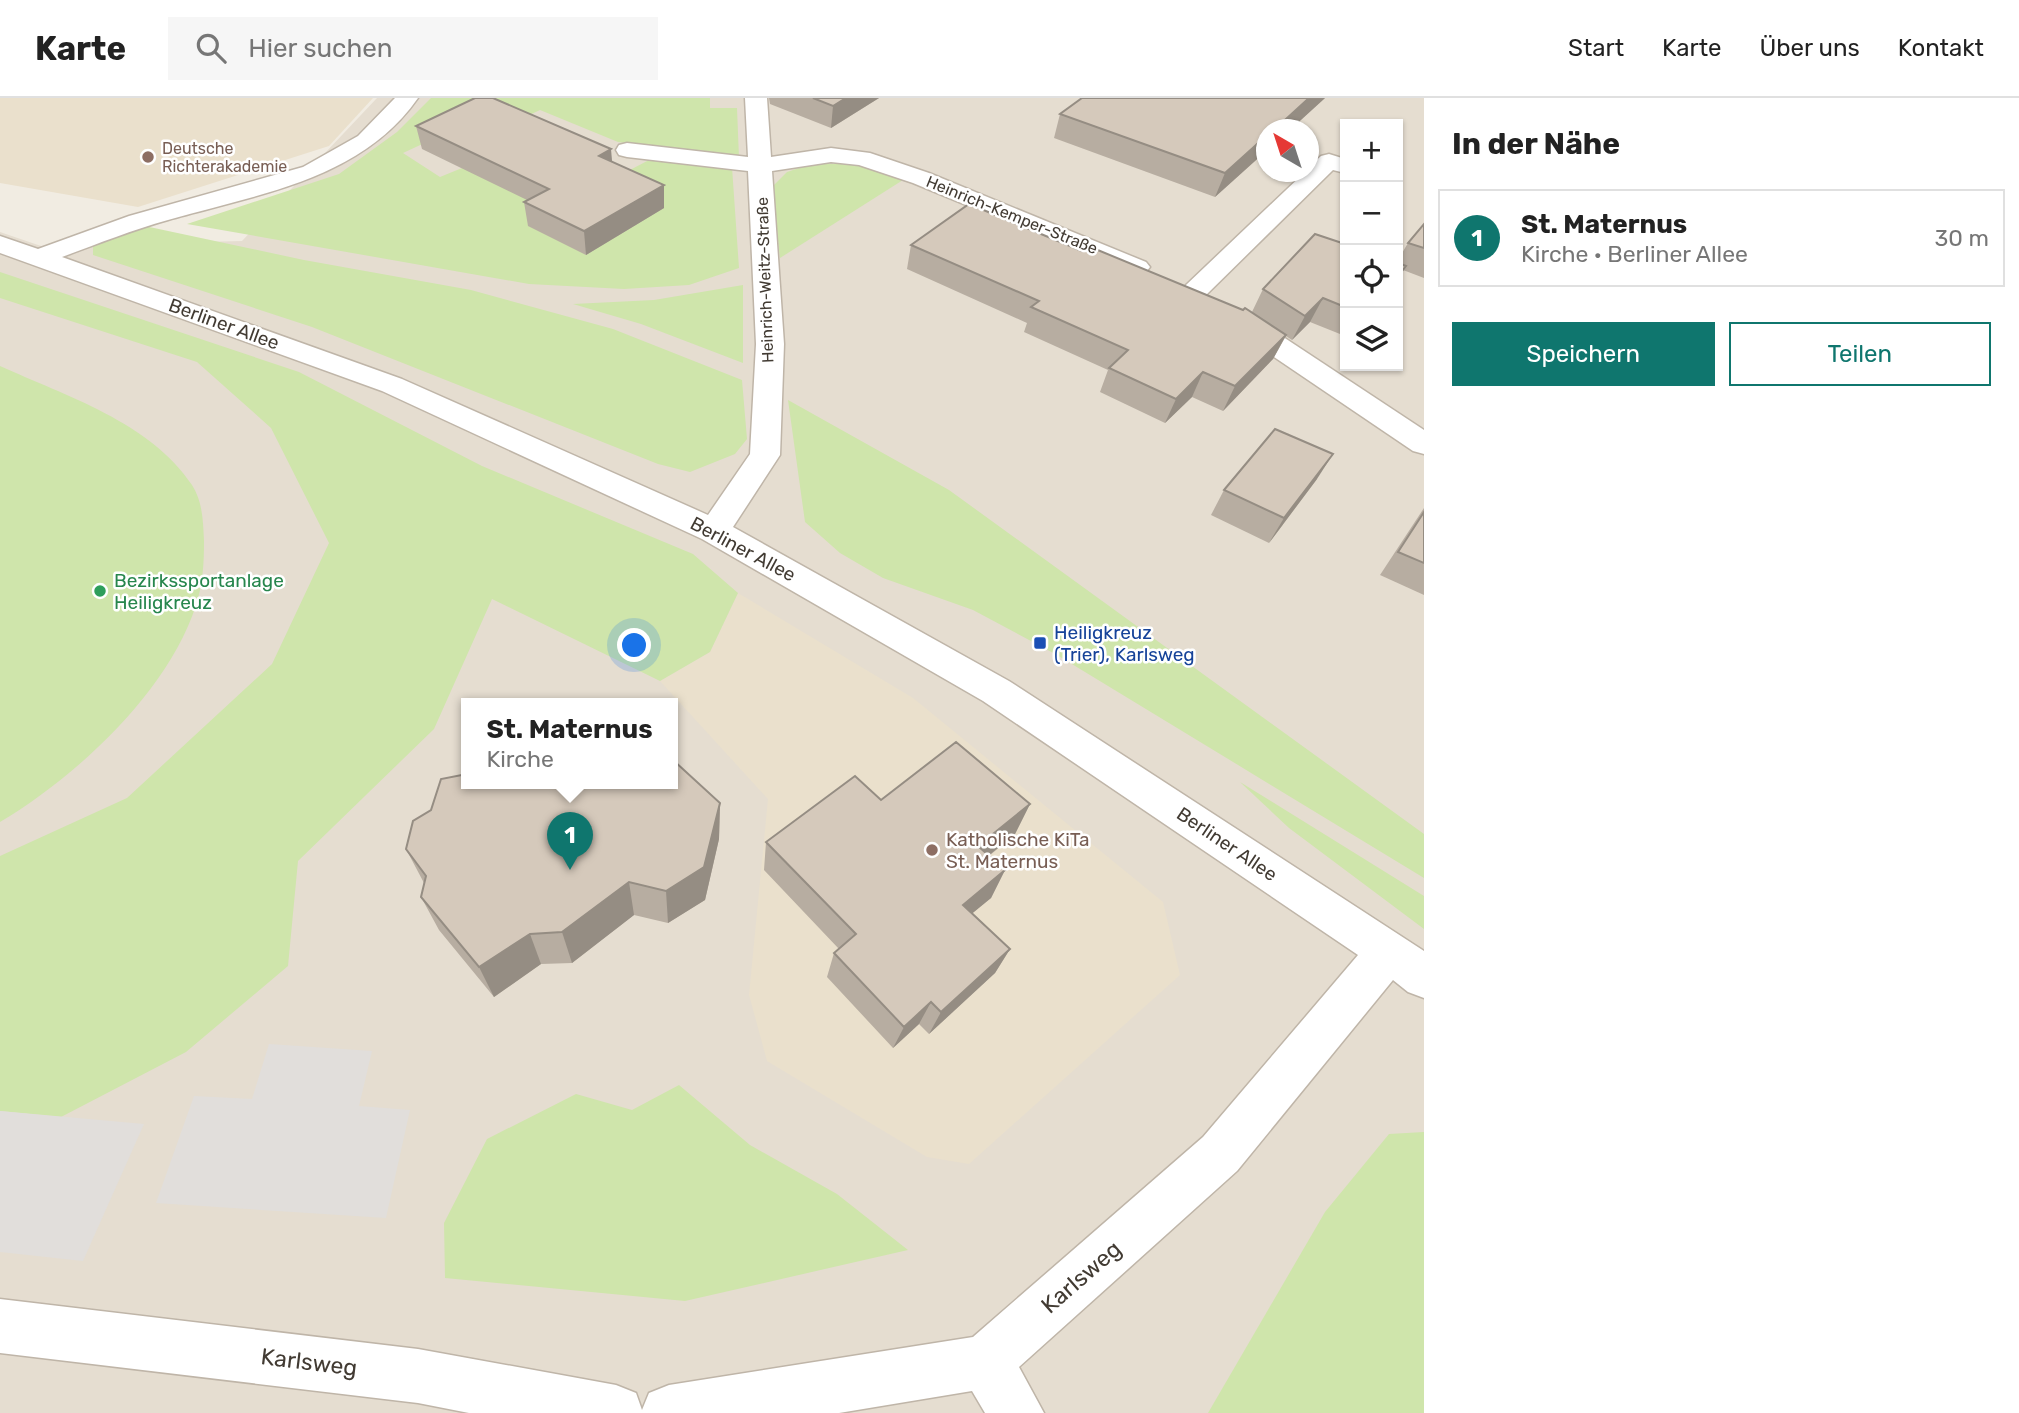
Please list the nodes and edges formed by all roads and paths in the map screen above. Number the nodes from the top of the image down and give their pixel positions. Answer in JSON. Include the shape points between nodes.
{"nodes":[{"id":1,"x":407,"y":98,"type":"edge"},
{"id":2,"x":756,"y":98,"type":"edge"},
{"id":3,"x":627,"y":150,"type":"dead end"},
{"id":4,"x":1340,"y":164,"type":"edge"},
{"id":5,"x":761,"y":166,"type":"junction"},
{"id":6,"x":0,"y":244,"type":"edge"},
{"id":7,"x":39,"y":257,"type":"junction"},
{"id":8,"x":1195,"y":291,"type":"junction"},
{"id":9,"x":1424,"y":444,"type":"edge"},
{"id":10,"x":714,"y":531,"type":"junction"},
{"id":11,"x":1406,"y":964,"type":"edge"},
{"id":12,"x":0,"y":1326,"type":"edge"},
{"id":13,"x":985,"y":1362,"type":"junction"},
{"id":14,"x":616,"y":1413,"type":"edge"},
{"id":15,"x":668,"y":1413,"type":"edge"},
{"id":16,"x":1016,"y":1413,"type":"edge"}],
"edges":[{"from":1,"to":7,"type":"street","via":[[366,141],[311,172],[138,221]]},
{"from":2,"to":5,"type":"street","name":"Heinrich-Weitz-Straße"},
{"from":3,"to":5,"type":"street","name":"Heinrich-Kemper-Straße"},
{"from":4,"to":8,"type":"street","via":[[1329,161]]},
{"from":5,"to":8,"type":"street","name":"Heinrich-Kemper-Straße","via":[[831,155],[862,158]]},
{"from":5,"to":10,"type":"street","name":"Heinrich-Weitz-Straße","via":[[770,344],[765,455]]},
{"from":6,"to":7,"type":"street","name":"Berliner Allee"},
{"from":7,"to":10,"type":"street","name":"Berliner Allee","via":[[392,385]]},
{"from":8,"to":9,"type":"street","name":"Heinrich-Kemper-Straße"},
{"from":10,"to":11,"type":"street","name":"Berliner Allee","via":[[996,691]]},
{"from":11,"to":13,"type":"street","name":"Karlsweg","via":[[1220,1154]]},
{"from":12,"to":14,"type":"street","name":"Karlsweg","via":[[418,1376]]},
{"from":13,"to":15,"type":"street"},
{"from":13,"to":16,"type":"street"}]}
